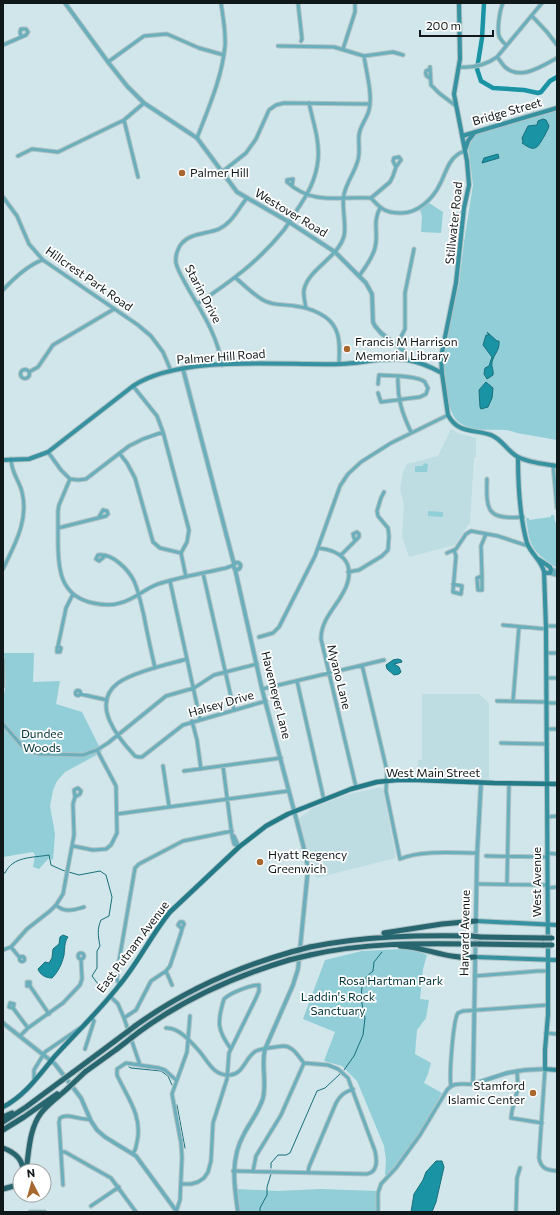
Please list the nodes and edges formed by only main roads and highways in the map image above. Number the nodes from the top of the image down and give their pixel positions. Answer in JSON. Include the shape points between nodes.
{"nodes":[{"id":1,"x":459,"y":3,"type":"edge"},
{"id":2,"x":557,"y":108,"type":"edge"},
{"id":3,"x":475,"y":132,"type":"junction"},
{"id":4,"x":462,"y":136,"type":"junction"},
{"id":5,"x":465,"y":151,"type":"junction"},
{"id":6,"x":442,"y":373,"type":"junction"},
{"id":7,"x":518,"y":457,"type":"junction"},
{"id":8,"x":3,"y":460,"type":"edge"},
{"id":9,"x":555,"y":465,"type":"edge"},
{"id":10,"x":547,"y":784,"type":"junction"},
{"id":11,"x":557,"y":784,"type":"edge"},
{"id":12,"x":313,"y":805,"type":"joint"},
{"id":13,"x":476,"y":921,"type":"joint"},
{"id":14,"x":547,"y":925,"type":"junction"},
{"id":15,"x":557,"y":925,"type":"edge"},
{"id":16,"x":554,"y":938,"type":"edge"},
{"id":17,"x":346,"y":940,"type":"junction"},
{"id":18,"x":554,"y":945,"type":"edge"},
{"id":19,"x":363,"y":946,"type":"junction"},
{"id":20,"x":475,"y":958,"type":"joint"},
{"id":21,"x":548,"y":960,"type":"junction"},
{"id":22,"x":557,"y":960,"type":"edge"},
{"id":23,"x":557,"y":1070,"type":"edge"},
{"id":24,"x":66,"y":1088,"type":"junction"},
{"id":25,"x":40,"y":1096,"type":"junction"},
{"id":26,"x":3,"y":1107,"type":"edge"},
{"id":27,"x":3,"y":1117,"type":"edge"},
{"id":28,"x":3,"y":1122,"type":"edge"},
{"id":29,"x":3,"y":1130,"type":"edge"},
{"id":30,"x":3,"y":1148,"type":"edge"},
{"id":31,"x":21,"y":1163,"type":"edge"},
{"id":32,"x":27,"y":1163,"type":"edge"}],
"edges":[{"from":1,"to":4,"type":"main road","name":"Stillwater Road","via":[[461,49],[455,95]]},
{"from":2,"to":3,"type":"main road","name":"Bridge Street"},
{"from":3,"to":4,"type":"main road","name":"Bridge Street"},
{"from":3,"to":5,"type":"main road","via":[[468,141]]},
{"from":4,"to":5,"type":"main road","name":"Stillwater Road"},
{"from":5,"to":6,"type":"main road","name":"Stillwater Road","via":[[469,185],[456,284],[441,353]]},
{"from":6,"to":7,"type":"main road","name":"Stillwater Road","via":[[448,415],[454,424],[491,435]]},
{"from":6,"to":8,"type":"main road","name":"Palmer Hill Road","via":[[407,360],[385,359],[339,364],[222,365],[171,371],[146,378],[133,386],[48,452],[32,458]]},
{"from":7,"to":9,"type":"main road"},
{"from":7,"to":10,"type":"main road","name":"West Avenue","via":[[528,544],[547,570]]},
{"from":10,"to":11,"type":"main road","name":"West Main Street"},
{"from":10,"to":12,"type":"main road","name":"West Main Street","via":[[418,780],[387,782],[356,787]]},
{"from":10,"to":14,"type":"main road","name":"West Avenue"},
{"from":12,"to":26,"type":"main road","name":"East Putnam Avenue","via":[[266,826],[238,847],[170,912],[110,996],[34,1081],[17,1098]]},
{"from":13,"to":14,"type":"main road"},
{"from":13,"to":17,"type":"highway"},
{"from":14,"to":15,"type":"main road"},
{"from":14,"to":21,"type":"main road","name":"West Avenue"},
{"from":16,"to":17,"type":"highway","bridge":true,"via":[[400,936]]},
{"from":17,"to":25,"type":"highway","bridge":true,"via":[[291,952],[210,982],[135,1026]]},
{"from":18,"to":19,"type":"highway","bridge":true,"via":[[416,943]]},
{"from":19,"to":20,"type":"highway","via":[[410,947],[449,956]]},
{"from":19,"to":24,"type":"highway","bridge":true,"via":[[289,960],[215,988],[176,1008],[139,1032]]},
{"from":20,"to":21,"type":"main road"},
{"from":21,"to":22,"type":"main road"},
{"from":21,"to":23,"type":"main road","name":"West Avenue","via":[[545,1070]]},
{"from":24,"to":29,"type":"highway"},
{"from":24,"to":32,"type":"highway","via":[[35,1121]]},
{"from":25,"to":27,"type":"highway"},
{"from":25,"to":28,"type":"highway"},
{"from":30,"to":31,"type":"highway","via":[[12,1152]]}]}
